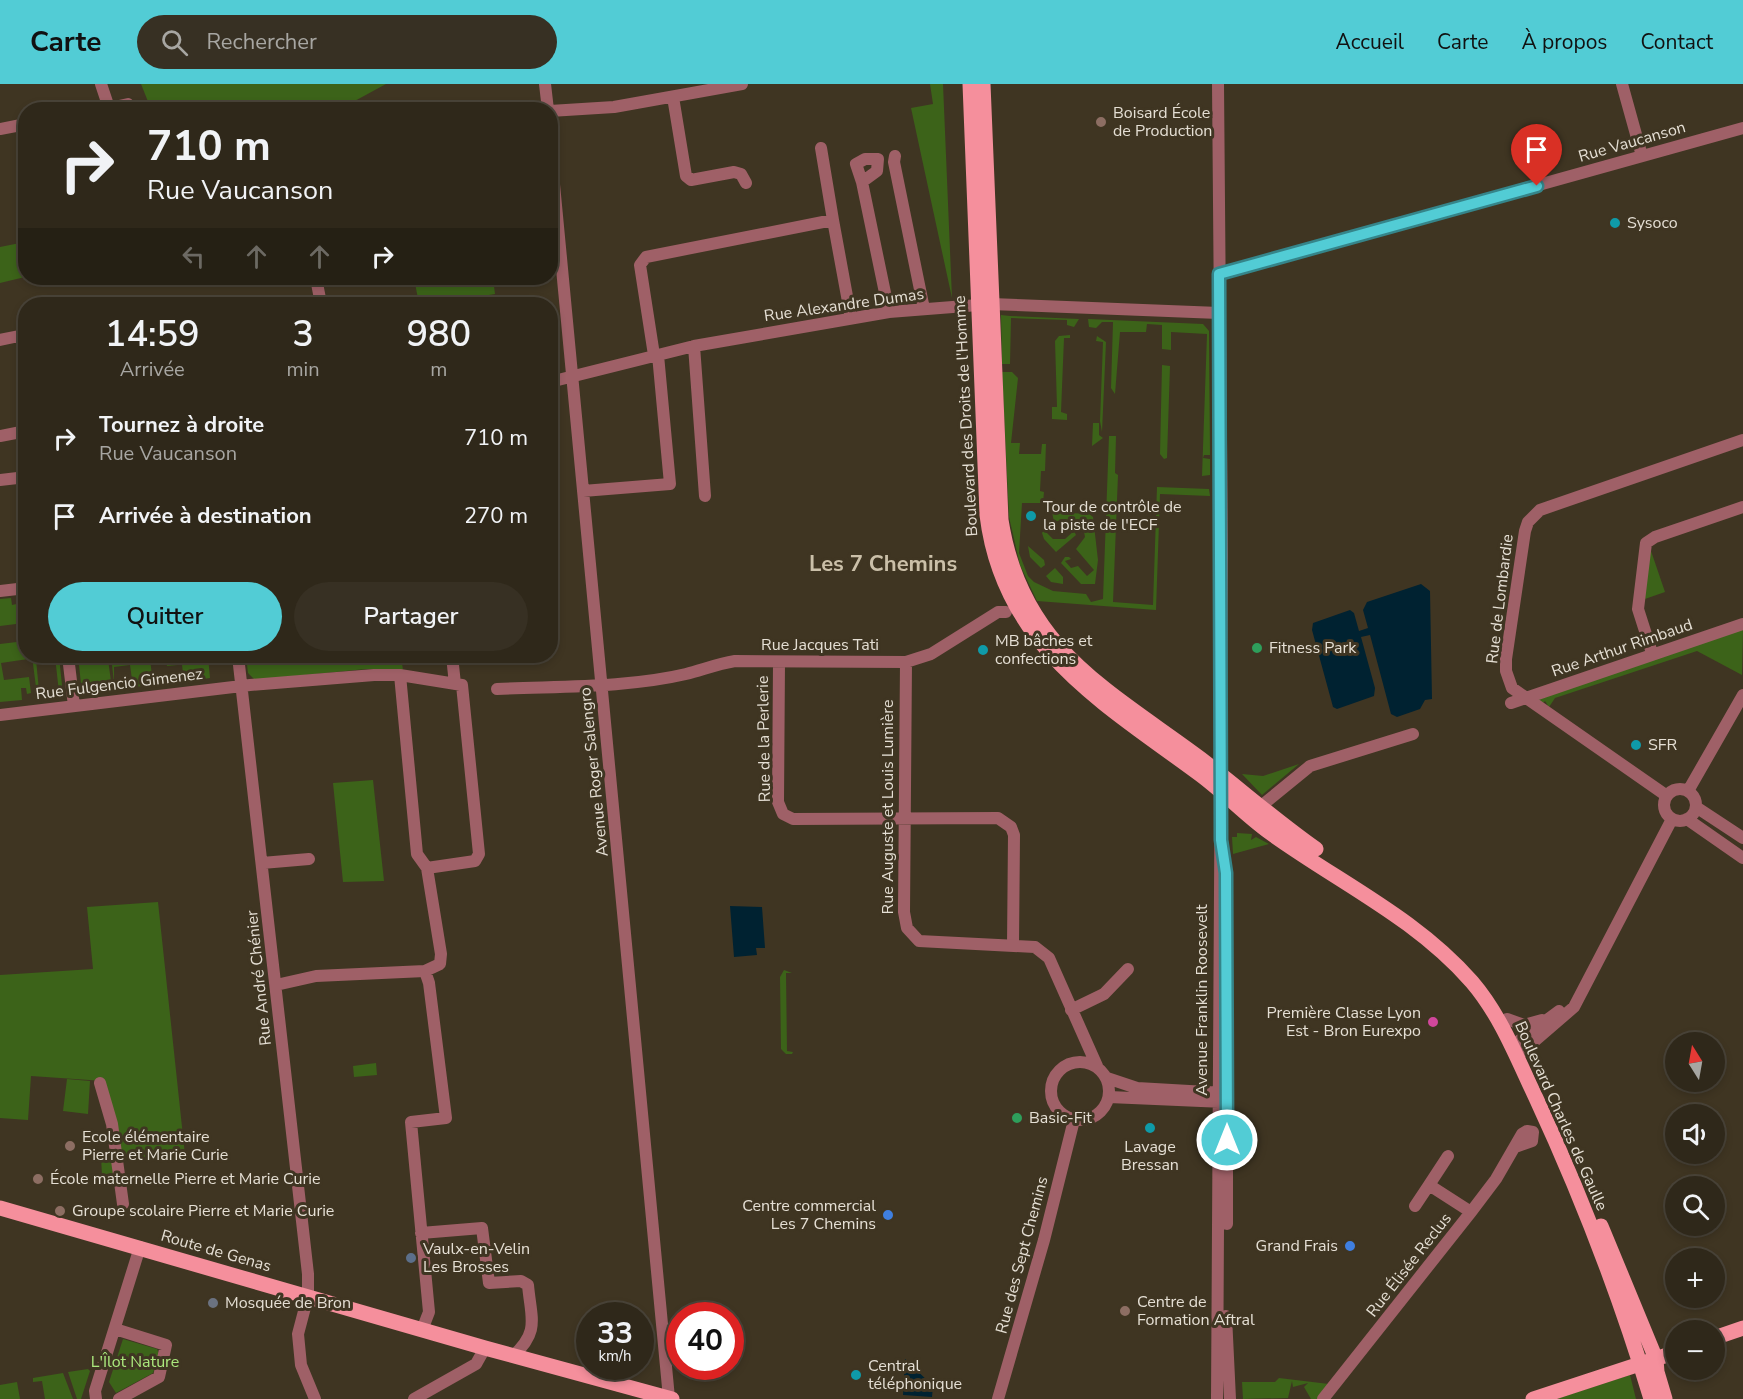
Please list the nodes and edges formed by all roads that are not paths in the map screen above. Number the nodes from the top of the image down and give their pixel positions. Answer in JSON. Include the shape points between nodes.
{"nodes":[{"id":1,"x":101,"y":84,"type":"edge"},
{"id":2,"x":545,"y":84,"type":"edge"},
{"id":3,"x":742,"y":84,"type":"edge"},
{"id":4,"x":970,"y":84,"type":"edge"},
{"id":5,"x":983,"y":84,"type":"edge"},
{"id":6,"x":1218,"y":84,"type":"edge"},
{"id":7,"x":1622,"y":84,"type":"edge"},
{"id":8,"x":673,"y":97,"type":"junction"},
{"id":9,"x":104,"y":102,"type":"edge"},
{"id":10,"x":548,"y":102,"type":"edge"},
{"id":11,"x":558,"y":110,"type":"edge"},
{"id":12,"x":18,"y":126,"type":"edge"},
{"id":13,"x":1743,"y":128,"type":"edge"},
{"id":14,"x":0,"y":129,"type":"edge"},
{"id":15,"x":821,"y":148,"type":"dead end"},
{"id":16,"x":895,"y":156,"type":"dead end"},
{"id":17,"x":1642,"y":156,"type":"junction"},
{"id":18,"x":862,"y":182,"type":"dead end"},
{"id":19,"x":746,"y":183,"type":"dead end"},
{"id":20,"x":833,"y":220,"type":"junction"},
{"id":21,"x":558,"y":224,"type":"edge"},
{"id":22,"x":1219,"y":274,"type":"junction"},
{"id":23,"x":985,"y":304,"type":"junction"},
{"id":24,"x":924,"y":309,"type":"junction"},
{"id":25,"x":889,"y":312,"type":"junction"},
{"id":26,"x":1219,"y":313,"type":"junction"},
{"id":27,"x":851,"y":318,"type":"junction"},
{"id":28,"x":18,"y":336,"type":"edge"},
{"id":29,"x":0,"y":340,"type":"edge"},
{"id":30,"x":693,"y":346,"type":"junction"},
{"id":31,"x":656,"y":355,"type":"junction"},
{"id":32,"x":573,"y":377,"type":"junction"},
{"id":33,"x":558,"y":380,"type":"edge"},
{"id":34,"x":18,"y":433,"type":"edge"},
{"id":35,"x":0,"y":436,"type":"edge"},
{"id":36,"x":1743,"y":440,"type":"edge"},
{"id":37,"x":18,"y":478,"type":"edge"},
{"id":38,"x":0,"y":480,"type":"edge"},
{"id":39,"x":583,"y":491,"type":"junction"},
{"id":40,"x":705,"y":496,"type":"dead end"},
{"id":41,"x":1743,"y":507,"type":"edge"},
{"id":42,"x":18,"y":589,"type":"edge"},
{"id":43,"x":0,"y":591,"type":"edge"},
{"id":44,"x":1016,"y":607,"type":"junction"},
{"id":45,"x":1743,"y":624,"type":"edge"},
{"id":46,"x":1652,"y":653,"type":"junction"},
{"id":47,"x":906,"y":662,"type":"junction"},
{"id":48,"x":69,"y":663,"type":"edge"},
{"id":49,"x":239,"y":663,"type":"edge"},
{"id":50,"x":453,"y":663,"type":"edge"},
{"id":51,"x":779,"y":663,"type":"junction"},
{"id":52,"x":400,"y":675,"type":"junction"},
{"id":53,"x":458,"y":685,"type":"junction"},
{"id":54,"x":602,"y":685,"type":"junction"},
{"id":55,"x":242,"y":686,"type":"junction"},
{"id":56,"x":497,"y":689,"type":"dead end"},
{"id":57,"x":1743,"y":695,"type":"edge"},
{"id":58,"x":1525,"y":699,"type":"junction"},
{"id":59,"x":1511,"y":703,"type":"dead end"},
{"id":60,"x":74,"y":706,"type":"junction"},
{"id":61,"x":0,"y":715,"type":"edge"},
{"id":62,"x":1413,"y":734,"type":"dead end"},
{"id":63,"x":1221,"y":783,"type":"junction"},
{"id":64,"x":1688,"y":791,"type":"junction"},
{"id":65,"x":1667,"y":796,"type":"junction"},
{"id":66,"x":1260,"y":807,"type":"junction"},
{"id":67,"x":1696,"y":807,"type":"junction"},
{"id":68,"x":905,"y":818,"type":"junction"},
{"id":69,"x":1672,"y":819,"type":"junction"},
{"id":70,"x":1687,"y":819,"type":"junction"},
{"id":71,"x":1743,"y":838,"type":"edge"},
{"id":72,"x":1743,"y":858,"type":"edge"},
{"id":73,"x":309,"y":860,"type":"dead end"},
{"id":74,"x":262,"y":863,"type":"junction"},
{"id":75,"x":427,"y":868,"type":"junction"},
{"id":76,"x":1013,"y":945,"type":"junction"},
{"id":77,"x":1128,"y":969,"type":"dead end"},
{"id":78,"x":425,"y":971,"type":"junction"},
{"id":79,"x":1588,"y":982,"type":"junction"},
{"id":80,"x":276,"y":985,"type":"junction"},
{"id":81,"x":1571,"y":1001,"type":"junction"},
{"id":82,"x":1071,"y":1010,"type":"junction"},
{"id":83,"x":1507,"y":1019,"type":"junction"},
{"id":84,"x":1083,"y":1039,"type":"junction"},
{"id":85,"x":1519,"y":1048,"type":"junction"},
{"id":86,"x":1073,"y":1062,"type":"junction"},
{"id":87,"x":1097,"y":1066,"type":"junction"},
{"id":88,"x":1107,"y":1078,"type":"junction"},
{"id":89,"x":100,"y":1083,"type":"dead end"},
{"id":90,"x":1109,"y":1097,"type":"junction"},
{"id":91,"x":1223,"y":1098,"type":"junction"},
{"id":92,"x":1074,"y":1120,"type":"junction"},
{"id":93,"x":1515,"y":1147,"type":"dead end"},
{"id":94,"x":1448,"y":1156,"type":"dead end"},
{"id":95,"x":1429,"y":1185,"type":"junction"},
{"id":96,"x":123,"y":1204,"type":"dead end"},
{"id":97,"x":1415,"y":1206,"type":"dead end"},
{"id":98,"x":0,"y":1208,"type":"edge"},
{"id":99,"x":1471,"y":1212,"type":"junction"},
{"id":100,"x":421,"y":1233,"type":"junction"},
{"id":101,"x":140,"y":1247,"type":"junction"},
{"id":102,"x":1219,"y":1271,"type":"junction"},
{"id":103,"x":1226,"y":1287,"type":"junction"},
{"id":104,"x":308,"y":1296,"type":"junction"},
{"id":105,"x":1743,"y":1328,"type":"edge"},
{"id":106,"x":115,"y":1329,"type":"junction"},
{"id":107,"x":422,"y":1329,"type":"junction"},
{"id":108,"x":1725,"y":1334,"type":"edge"},
{"id":109,"x":485,"y":1348,"type":"junction"},
{"id":110,"x":513,"y":1356,"type":"junction"},
{"id":111,"x":1665,"y":1356,"type":"edge"},
{"id":112,"x":1656,"y":1359,"type":"junction"},
{"id":113,"x":1640,"y":1364,"type":"junction"},
{"id":114,"x":96,"y":1399,"type":"edge"},
{"id":115,"x":119,"y":1399,"type":"edge"},
{"id":116,"x":315,"y":1399,"type":"edge"},
{"id":117,"x":414,"y":1399,"type":"edge"},
{"id":118,"x":671,"y":1399,"type":"edge"},
{"id":119,"x":998,"y":1399,"type":"edge"},
{"id":120,"x":1217,"y":1399,"type":"edge"},
{"id":121,"x":1230,"y":1399,"type":"edge"},
{"id":122,"x":1323,"y":1399,"type":"edge"},
{"id":123,"x":1533,"y":1399,"type":"edge"},
{"id":124,"x":1651,"y":1399,"type":"edge"},
{"id":125,"x":1665,"y":1399,"type":"edge"}],
"edges":[{"from":1,"to":9,"type":"street"},
{"from":2,"to":10,"type":"street"},
{"from":3,"to":8,"type":"street"},
{"from":4,"to":23,"type":"main road","name":"Boulevard des Droits de l'Homme"},
{"from":5,"to":23,"type":"main road","name":"Boulevard des Droits de l'Homme"},
{"from":6,"to":22,"type":"street","name":"Avenue Franklin Roosevelt"},
{"from":7,"to":17,"type":"street"},
{"from":8,"to":11,"type":"street","via":[[614,107]]},
{"from":8,"to":19,"type":"street","via":[[686,176],[691,180],[734,172],[741,174]]},
{"from":12,"to":14,"type":"street"},
{"from":13,"to":17,"type":"street","name":"Rue Vaucanson"},
{"from":15,"to":20,"type":"street"},
{"from":16,"to":24,"type":"street"},
{"from":17,"to":22,"type":"street","name":"Rue Vaucanson"},
{"from":18,"to":25,"type":"street"},
{"from":20,"to":27,"type":"street"},
{"from":20,"to":31,"type":"street","via":[[646,257],[640,265]]},
{"from":21,"to":32,"type":"street","name":"Avenue Roger Salengro"},
{"from":22,"to":26,"type":"street","name":"Avenue Franklin Roosevelt"},
{"from":23,"to":24,"type":"street","name":"Rue Alexandre Dumas"},
{"from":23,"to":26,"type":"street","name":"Rue Alexandre Dumas"},
{"from":23,"to":44,"type":"main road","name":"Boulevard des Droits de l'Homme","via":[[1001,519],[1014,575]]},
{"from":24,"to":25,"type":"street","name":"Rue Alexandre Dumas"},
{"from":25,"to":27,"type":"street","name":"Rue Alexandre Dumas"},
{"from":26,"to":63,"type":"street","name":"Avenue Franklin Roosevelt"},
{"from":27,"to":30,"type":"street","name":"Rue Alexandre Dumas"},
{"from":28,"to":29,"type":"street"},
{"from":30,"to":31,"type":"street","name":"Rue Alexandre Dumas"},
{"from":30,"to":40,"type":"street"},
{"from":31,"to":32,"type":"street","name":"Rue Alexandre Dumas"},
{"from":31,"to":39,"type":"street","via":[[670,484]]},
{"from":32,"to":33,"type":"street","name":"Rue Alexandre Dumas"},
{"from":32,"to":39,"type":"street","name":"Avenue Roger Salengro"},
{"from":34,"to":35,"type":"street"},
{"from":36,"to":58,"type":"street","name":"Rue de Lombardie","via":[[1551,505],[1532,516],[1525,531],[1506,659],[1512,688]]},
{"from":37,"to":38,"type":"street"},
{"from":39,"to":54,"type":"street","name":"Avenue Roger Salengro"},
{"from":41,"to":46,"type":"street","via":[[1646,543],[1638,609]]},
{"from":42,"to":43,"type":"street"},
{"from":44,"to":47,"type":"street","name":"Rue Jacques Tati","via":[[957,644],[953,642]]},
{"from":44,"to":63,"type":"main road","name":"Boulevard des Droits de l'Homme","via":[[1040,643],[1071,678]]},
{"from":45,"to":46,"type":"street","name":"Rue Arthur Rimbaud"},
{"from":46,"to":58,"type":"street","name":"Rue Arthur Rimbaud"},
{"from":47,"to":51,"type":"street","name":"Rue Jacques Tati"},
{"from":47,"to":68,"type":"street","name":"Rue Auguste et Louis Lumière"},
{"from":48,"to":60,"type":"street"},
{"from":49,"to":55,"type":"street","name":"Rue André Chénier"},
{"from":50,"to":53,"type":"street"},
{"from":51,"to":54,"type":"street","name":"Rue Jacques Tati","via":[[735,661],[685,674]]},
{"from":51,"to":68,"type":"street","name":"Rue de la Perlerie","via":[[778,802],[783,814],[793,819]]},
{"from":52,"to":53,"type":"street","name":"Rue Fulgencio Gimenez"},
{"from":52,"to":55,"type":"street","name":"Rue Fulgencio Gimenez"},
{"from":52,"to":75,"type":"street","via":[[417,854]]},
{"from":53,"to":75,"type":"street","via":[[479,854],[475,861]]},
{"from":54,"to":56,"type":"street","name":"Rue Jacques Tati"},
{"from":54,"to":118,"type":"street","name":"Avenue Roger Salengro"},
{"from":55,"to":60,"type":"street","name":"Rue Fulgencio Gimenez"},
{"from":55,"to":74,"type":"street","name":"Rue André Chénier"},
{"from":57,"to":64,"type":"street"},
{"from":58,"to":59,"type":"street","name":"Rue Arthur Rimbaud"},
{"from":58,"to":65,"type":"street","name":"Rue de Lombardie"},
{"from":60,"to":61,"type":"street","name":"Rue Fulgencio Gimenez"},
{"from":62,"to":66,"type":"street","via":[[1310,766]]},
{"from":63,"to":66,"type":"main road","name":"Boulevard Charles de Gaulle"},
{"from":63,"to":85,"type":"main road","name":"Boulevard Charles de Gaulle","via":[[1268,831],[1431,941],[1478,990]]},
{"from":63,"to":91,"type":"street","name":"Avenue Franklin Roosevelt","via":[[1218,871]]},
{"from":64,"to":65,"type":"street","via":[[1679,789]]},
{"from":64,"to":67,"type":"street"},
{"from":65,"to":69,"type":"street","via":[[1664,806]]},
{"from":66,"to":83,"type":"main road","name":"Boulevard Charles de Gaulle","via":[[1446,944],[1479,979]]},
{"from":67,"to":70,"type":"street"},
{"from":67,"to":71,"type":"street"},
{"from":68,"to":76,"type":"street","name":"Rue Auguste et Louis Lumière","via":[[907,928],[919,941],[933,944]]},
{"from":68,"to":76,"type":"street","via":[[998,818],[1011,827]]},
{"from":69,"to":70,"type":"street"},
{"from":69,"to":79,"type":"street"},
{"from":70,"to":72,"type":"street"},
{"from":73,"to":74,"type":"street"},
{"from":74,"to":80,"type":"street","name":"Rue André Chénier"},
{"from":75,"to":78,"type":"street","via":[[441,954],[440,964]]},
{"from":76,"to":82,"type":"street","name":"Rue Auguste et Louis Lumière","via":[[1035,947],[1049,958]]},
{"from":77,"to":82,"type":"street","via":[[1104,994]]},
{"from":78,"to":80,"type":"street","via":[[316,976]]},
{"from":78,"to":100,"type":"street","via":[[446,1118],[411,1122]]},
{"from":79,"to":81,"type":"street"},
{"from":79,"to":85,"type":"street","via":[[1574,1007]]},
{"from":80,"to":104,"type":"street","name":"Rue André Chénier"},
{"from":81,"to":83,"type":"street","via":[[1530,1024]]},
{"from":81,"to":85,"type":"street"},
{"from":82,"to":84,"type":"street","name":"Rue Auguste et Louis Lumière"},
{"from":83,"to":85,"type":"main road","name":"Boulevard Charles de Gaulle"},
{"from":84,"to":86,"type":"street"},
{"from":84,"to":87,"type":"street","name":"Rue Auguste et Louis Lumière"},
{"from":85,"to":112,"type":"main road"},
{"from":85,"to":113,"type":"main road","name":"Boulevard Charles de Gaulle","via":[[1615,1288]]},
{"from":86,"to":87,"type":"street"},
{"from":86,"to":92,"type":"street","via":[[1056,1072],[1050,1087],[1053,1104]]},
{"from":87,"to":88,"type":"street"},
{"from":88,"to":90,"type":"street"},
{"from":88,"to":91,"type":"street","via":[[1137,1088]]},
{"from":89,"to":96,"type":"street","via":[[112,1124]]},
{"from":90,"to":91,"type":"street"},
{"from":90,"to":92,"type":"street","via":[[1099,1113]]},
{"from":91,"to":102,"type":"street","name":"Avenue Franklin Roosevelt"},
{"from":91,"to":103,"type":"street","name":"Avenue Franklin Roosevelt"},
{"from":92,"to":119,"type":"street","name":"Rue des Sept Chemins"},
{"from":93,"to":99,"type":"street","name":"Rue Élisée Reclus"},
{"from":94,"to":95,"type":"street"},
{"from":95,"to":97,"type":"street"},
{"from":95,"to":99,"type":"street"},
{"from":98,"to":101,"type":"main road","name":"Route de Genas"},
{"from":99,"to":122,"type":"street","name":"Rue Élisée Reclus"},
{"from":100,"to":107,"type":"street","via":[[429,1312]]},
{"from":100,"to":110,"type":"street","via":[[482,1228],[489,1283],[521,1281],[528,1285],[532,1331]]},
{"from":101,"to":104,"type":"main road","name":"Route de Genas"},
{"from":101,"to":106,"type":"street"},
{"from":102,"to":103,"type":"street"},
{"from":102,"to":120,"type":"street","name":"Avenue Franklin Roosevelt"},
{"from":103,"to":121,"type":"street","name":"Avenue Franklin Roosevelt"},
{"from":104,"to":107,"type":"main road","name":"Route de Genas"},
{"from":104,"to":116,"type":"street","name":"Rue André Chénier","via":[[298,1334],[301,1365]]},
{"from":105,"to":108,"type":"main road"},
{"from":106,"to":114,"type":"street","via":[[95,1391]]},
{"from":106,"to":115,"type":"street","via":[[166,1345],[159,1377]]},
{"from":107,"to":109,"type":"main road","name":"Route de Genas"},
{"from":109,"to":110,"type":"main road","name":"Route de Genas"},
{"from":109,"to":117,"type":"street","via":[[476,1364]]},
{"from":110,"to":118,"type":"main road","name":"Route de Genas"},
{"from":111,"to":112,"type":"main road"},
{"from":112,"to":113,"type":"main road"},
{"from":112,"to":125,"type":"main road"},
{"from":113,"to":123,"type":"main road"},
{"from":113,"to":124,"type":"main road","name":"Boulevard Charles de Gaulle"}]}
